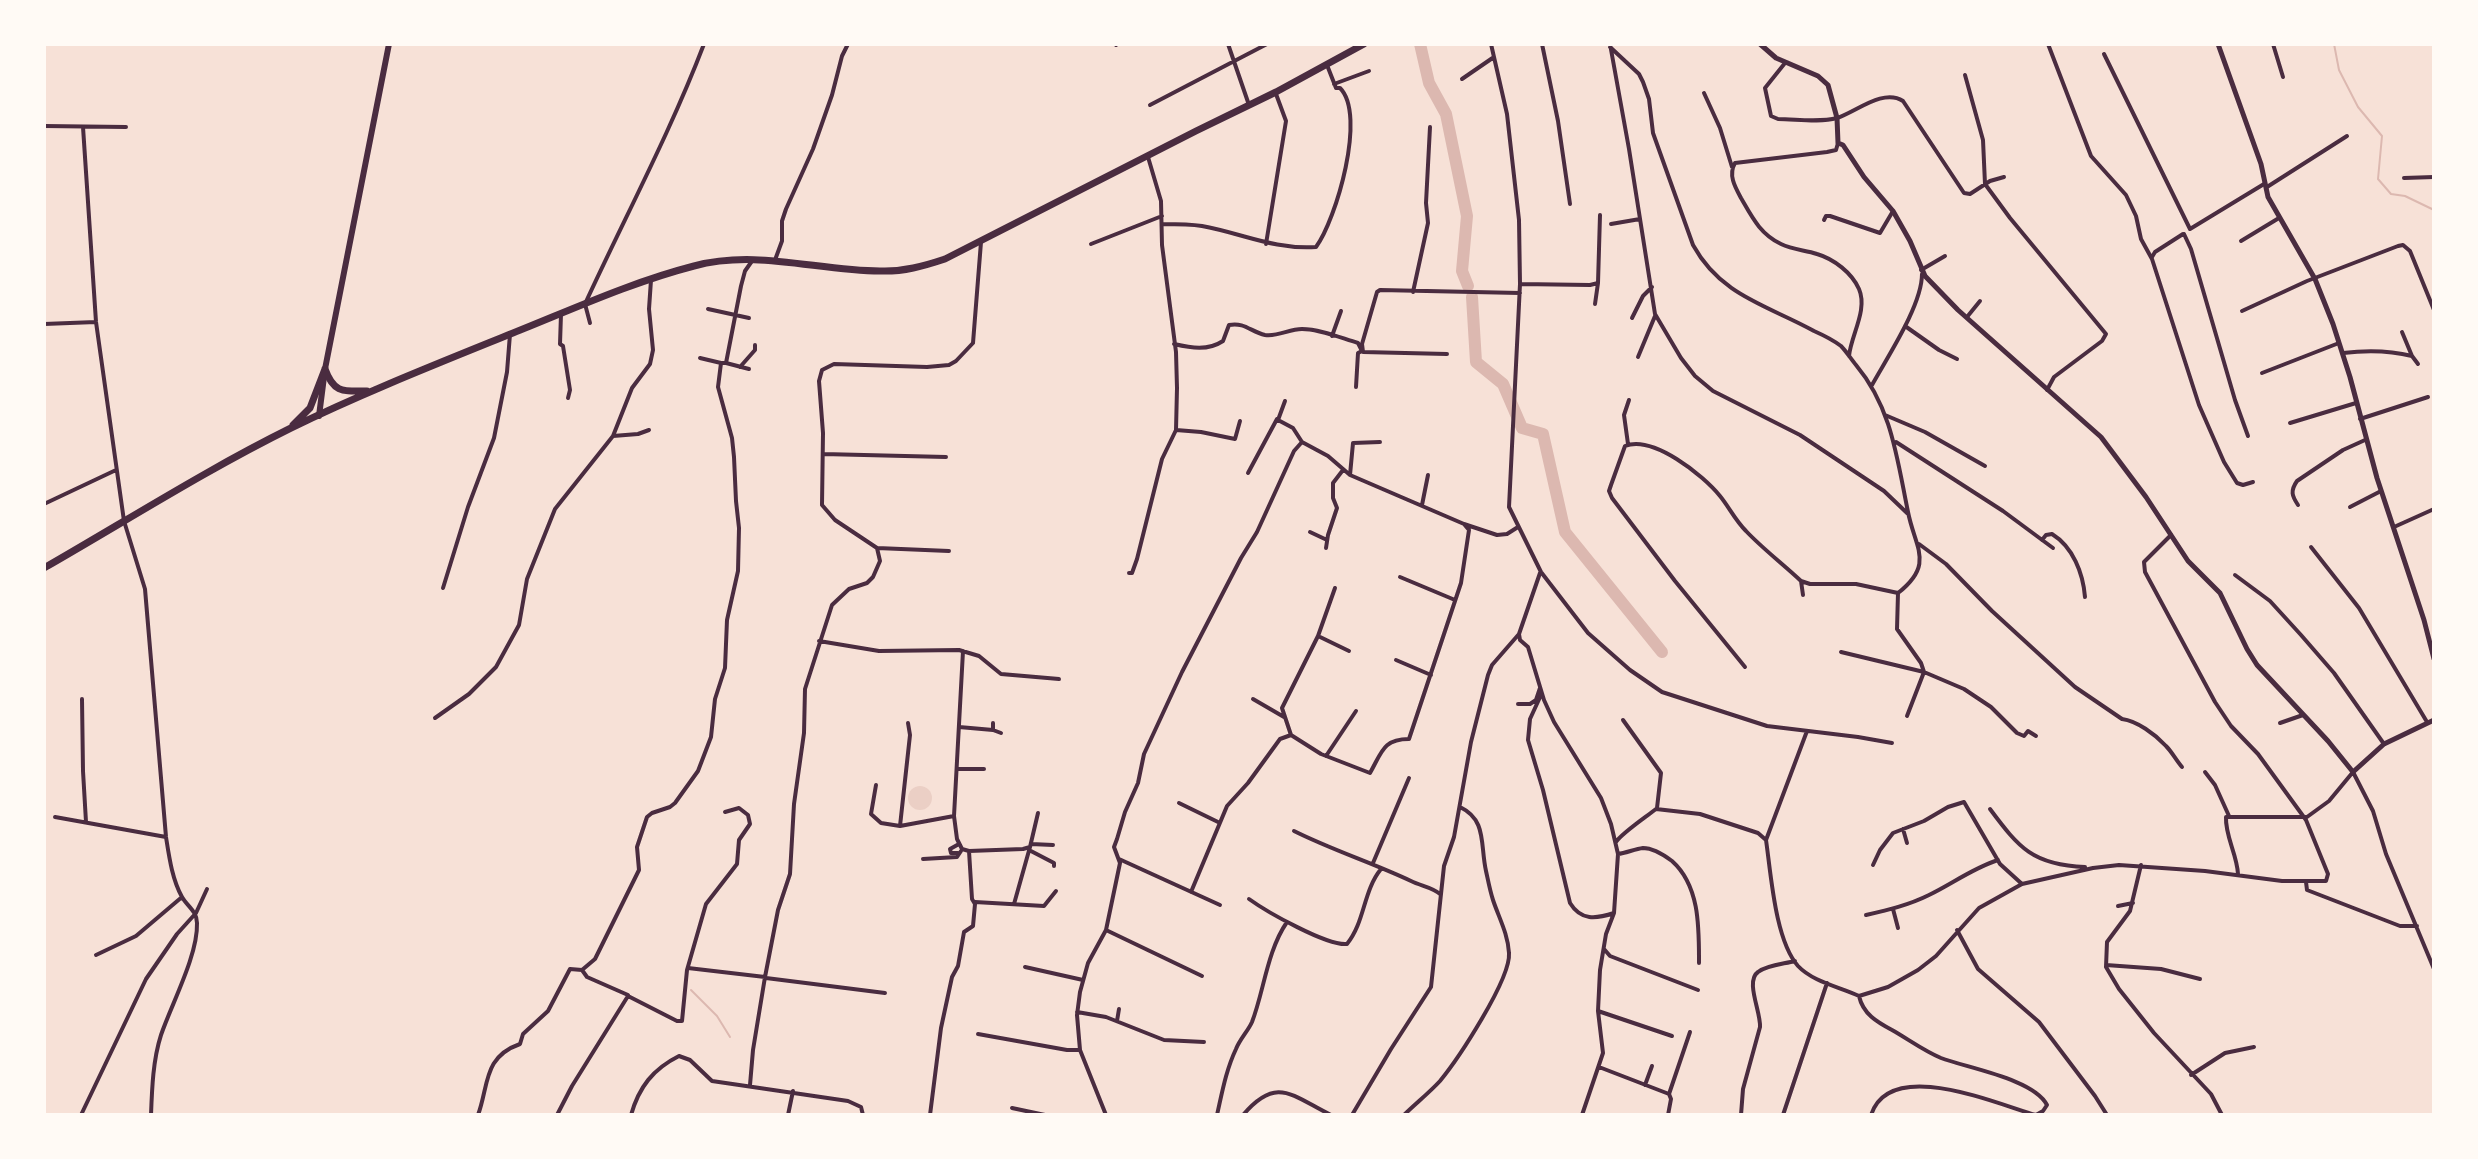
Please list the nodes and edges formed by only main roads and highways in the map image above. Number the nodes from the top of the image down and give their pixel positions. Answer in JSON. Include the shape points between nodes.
{"nodes":[{"id":1,"x":389,"y":44,"type":"edge"},
{"id":2,"x":1364,"y":44,"type":"edge"},
{"id":3,"x":325,"y":369,"type":"junction"},
{"id":4,"x":372,"y":391,"type":"junction"},
{"id":5,"x":319,"y":416,"type":"junction"},
{"id":6,"x":289,"y":429,"type":"junction"},
{"id":7,"x":44,"y":568,"type":"edge"}],
"edges":[{"from":1,"to":3,"type":"main road"},
{"from":2,"to":4,"type":"main road","via":[[945,259],[903,270],[864,271],[753,259],[711,262],[585,304]]},
{"from":3,"to":4,"type":"main road","via":[[342,391]]},
{"from":3,"to":5,"type":"main road"},
{"from":3,"to":6,"type":"main road","via":[[310,408]]},
{"from":4,"to":5,"type":"main road"},
{"from":5,"to":6,"type":"main road"},
{"from":6,"to":7,"type":"main road"}]}
